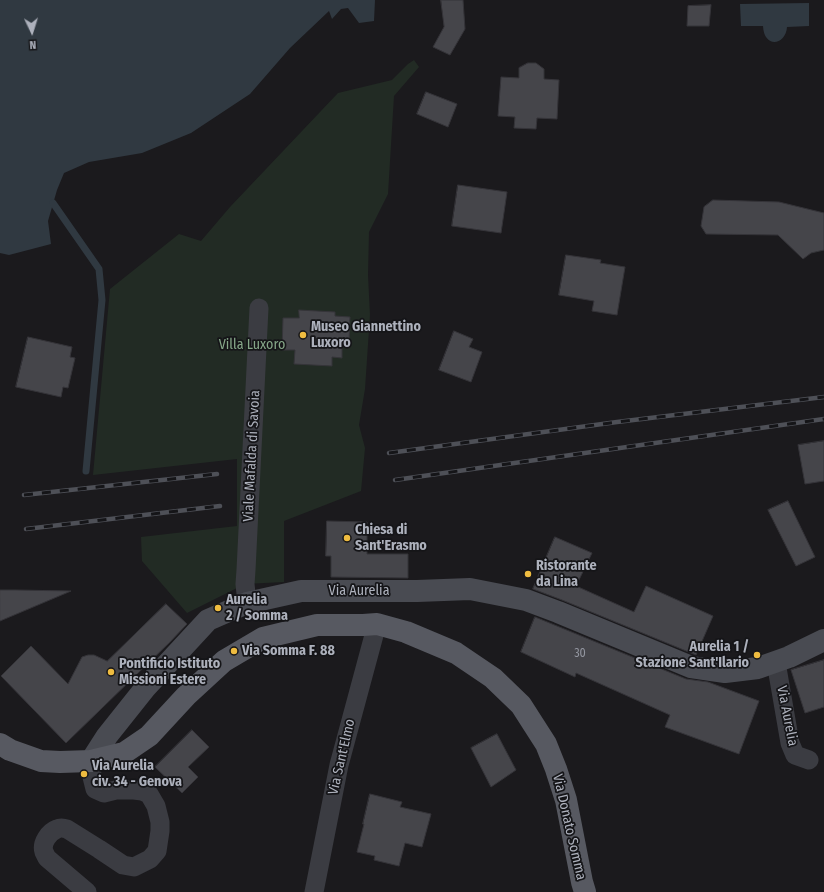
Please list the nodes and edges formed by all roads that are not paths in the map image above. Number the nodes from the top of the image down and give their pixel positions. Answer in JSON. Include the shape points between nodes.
{"nodes":[{"id":1,"x":259,"y":308,"type":"dead end"},
{"id":2,"x":247,"y":603,"type":"junction"},
{"id":3,"x":377,"y":624,"type":"junction"},
{"id":4,"x":824,"y":640,"type":"edge"},
{"id":5,"x":776,"y":662,"type":"junction"},
{"id":6,"x":0,"y":744,"type":"edge"},
{"id":7,"x":809,"y":760,"type":"dead end"},
{"id":8,"x":91,"y":761,"type":"junction"},
{"id":9,"x":87,"y":892,"type":"edge"},
{"id":10,"x":314,"y":892,"type":"edge"},
{"id":11,"x":584,"y":892,"type":"edge"}],
"edges":[{"from":1,"to":2,"type":"street","name":"Viale Mafalda di Savoia","via":[[245,584]]},
{"from":2,"to":5,"type":"street","name":"Via Aurelia","via":[[301,591],[470,589],[526,600],[691,667],[725,672],[758,668]]},
{"from":2,"to":8,"type":"street","name":"Via Aurelia","via":[[208,620],[146,687],[107,736]]},
{"from":3,"to":8,"type":"main road","name":"Via Donato Somma","via":[[317,625],[263,638],[224,661],[186,696],[149,736],[124,752]]},
{"from":3,"to":10,"type":"street","name":"Via Sant'Elmo","via":[[339,765]]},
{"from":3,"to":11,"type":"main road","name":"Via Donato Somma","via":[[406,632],[456,653],[493,678],[521,705],[546,744],[556,769],[566,800]]},
{"from":4,"to":5,"type":"street","name":"Via Aurelia"},
{"from":5,"to":7,"type":"street","name":"Via Aurelia","via":[[790,742],[795,755]]},
{"from":6,"to":8,"type":"main road","via":[[41,761]]},
{"from":8,"to":9,"type":"street","via":[[96,789],[104,793],[134,790],[149,794],[156,806],[160,831],[157,851],[150,859],[134,867],[123,865],[67,829],[56,829],[51,832],[44,844],[43,851],[47,858]]}]}
